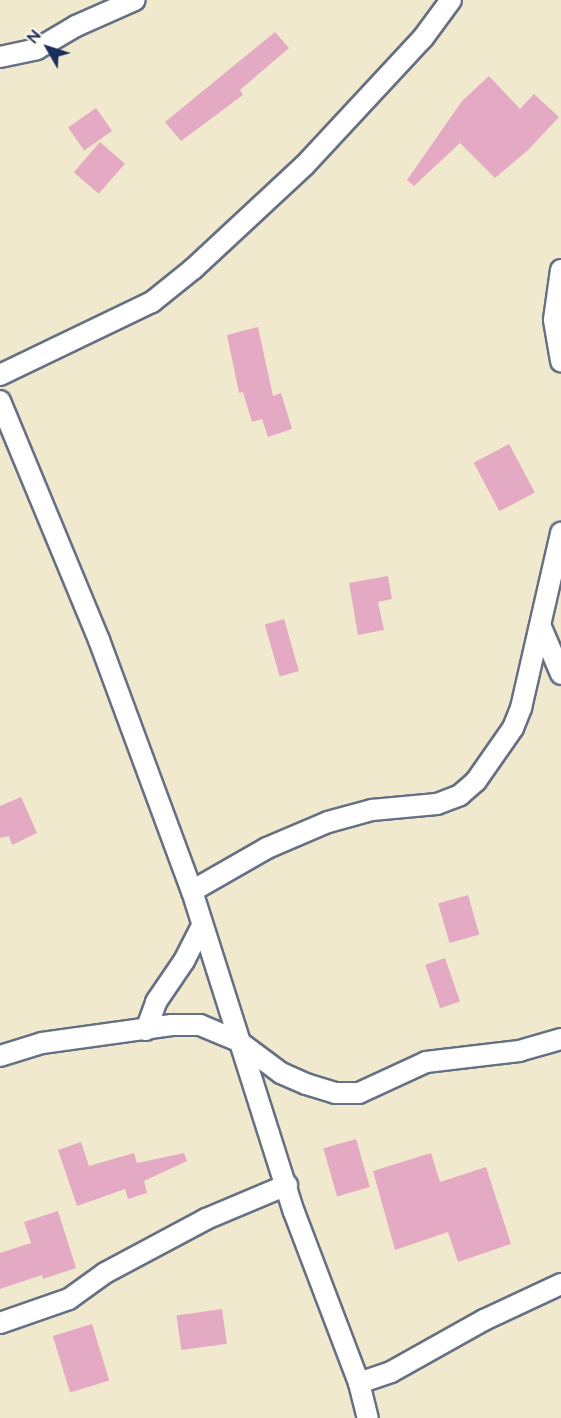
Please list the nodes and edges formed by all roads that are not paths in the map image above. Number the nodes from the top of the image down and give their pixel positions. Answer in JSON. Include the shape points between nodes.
{"nodes":[{"id":1,"x":135,"y":0,"type":"edge"},
{"id":2,"x":451,"y":0,"type":"edge"},
{"id":3,"x":0,"y":57,"type":"edge"},
{"id":4,"x":561,"y":270,"type":"edge"},
{"id":5,"x":561,"y":361,"type":"edge"},
{"id":6,"x":0,"y":375,"type":"edge"},
{"id":7,"x":0,"y":400,"type":"edge"},
{"id":8,"x":561,"y":533,"type":"edge"},
{"id":9,"x":541,"y":627,"type":"junction"},
{"id":10,"x":561,"y":674,"type":"edge"},
{"id":11,"x":192,"y":891,"type":"junction"},
{"id":12,"x":202,"y":926,"type":"junction"},
{"id":13,"x":146,"y":1030,"type":"junction"},
{"id":14,"x":561,"y":1039,"type":"edge"},
{"id":15,"x":238,"y":1041,"type":"junction"},
{"id":16,"x":0,"y":1056,"type":"edge"},
{"id":17,"x":287,"y":1185,"type":"junction"},
{"id":18,"x":561,"y":1284,"type":"edge"},
{"id":19,"x":0,"y":1323,"type":"edge"},
{"id":20,"x":358,"y":1383,"type":"junction"},
{"id":21,"x":368,"y":1418,"type":"edge"}],
"edges":[{"from":1,"to":3,"type":"street","via":[[76,26],[37,49]]},
{"from":2,"to":6,"type":"street","via":[[423,38],[304,166],[193,269],[152,302]]},
{"from":4,"to":5,"type":"street","via":[[554,320]]},
{"from":7,"to":11,"type":"street","via":[[99,640]]},
{"from":8,"to":9,"type":"street"},
{"from":9,"to":10,"type":"street"},
{"from":9,"to":11,"type":"street","via":[[513,728],[476,781],[460,795],[437,804],[372,810],[328,822],[267,848]]},
{"from":11,"to":12,"type":"street"},
{"from":12,"to":13,"type":"street","via":[[156,1002]]},
{"from":12,"to":15,"type":"street"},
{"from":13,"to":15,"type":"street","via":[[200,1025]]},
{"from":13,"to":16,"type":"street","via":[[42,1043]]},
{"from":14,"to":15,"type":"street","via":[[519,1051],[426,1062],[359,1093],[335,1093],[306,1084],[281,1073]]},
{"from":15,"to":17,"type":"street"},
{"from":17,"to":19,"type":"street","via":[[206,1219],[105,1273],[69,1299]]},
{"from":17,"to":20,"type":"street"},
{"from":18,"to":20,"type":"street","via":[[484,1320],[391,1372]]},
{"from":20,"to":21,"type":"street"}]}
